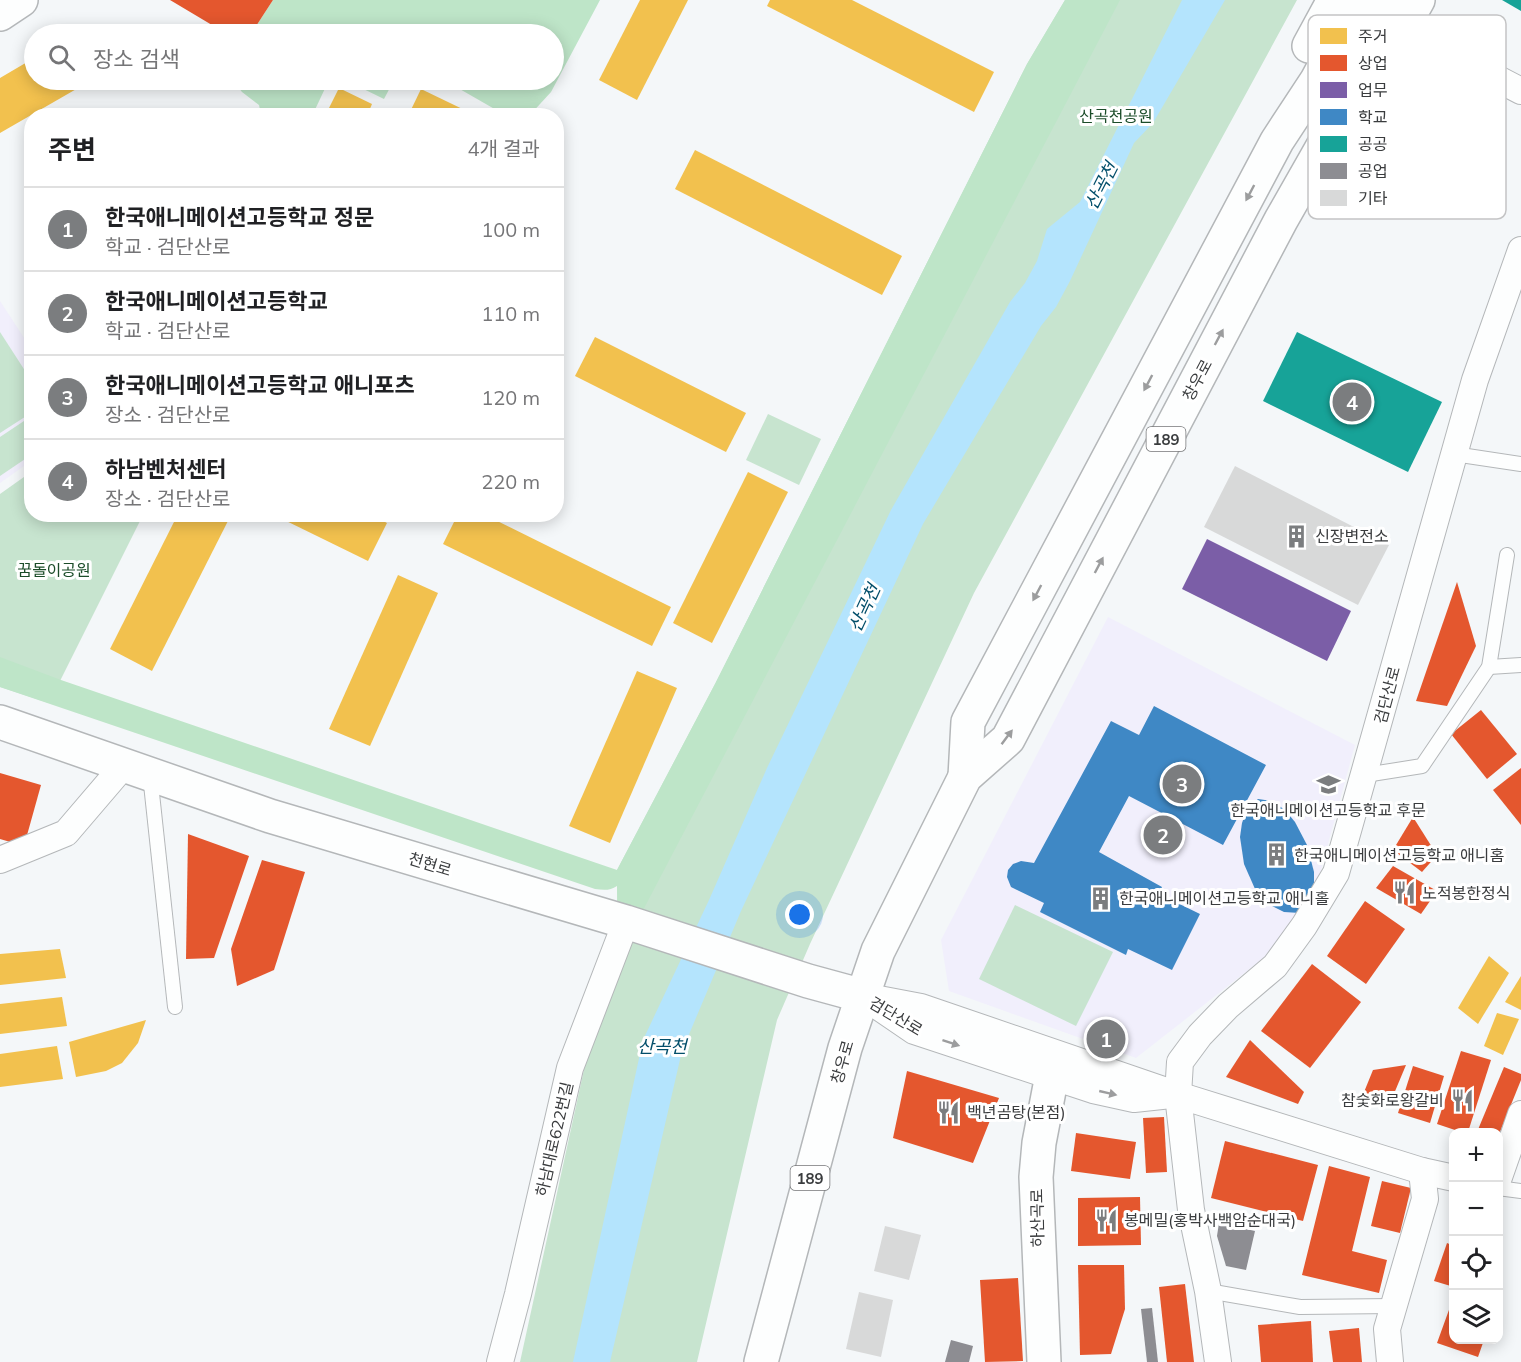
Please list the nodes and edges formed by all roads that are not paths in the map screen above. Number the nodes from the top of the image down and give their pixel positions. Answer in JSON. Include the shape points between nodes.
{"nodes":[{"id":1,"x":21,"y":0,"type":"edge"},
{"id":2,"x":1334,"y":0,"type":"edge"},
{"id":3,"x":1360,"y":0,"type":"edge"},
{"id":4,"x":1418,"y":0,"type":"edge"},
{"id":5,"x":0,"y":14,"type":"edge"},
{"id":6,"x":1396,"y":14,"type":"edge"},
{"id":7,"x":1326,"y":15,"type":"edge"},
{"id":8,"x":1352,"y":15,"type":"edge"},
{"id":9,"x":1308,"y":49,"type":"edge"},
{"id":10,"x":1506,"y":82,"type":"edge"},
{"id":11,"x":1521,"y":91,"type":"edge"},
{"id":12,"x":1308,"y":94,"type":"edge"},
{"id":13,"x":1277,"y":141,"type":"junction"},
{"id":14,"x":1308,"y":173,"type":"edge"},
{"id":15,"x":1521,"y":250,"type":"edge"},
{"id":16,"x":1454,"y":454,"type":"junction"},
{"id":17,"x":1521,"y":464,"type":"edge"},
{"id":18,"x":1507,"y":555,"type":"dead end"},
{"id":19,"x":1521,"y":665,"type":"edge"},
{"id":20,"x":1489,"y":667,"type":"junction"},
{"id":21,"x":0,"y":722,"type":"edge"},
{"id":22,"x":137,"y":769,"type":"junction"},
{"id":23,"x":1365,"y":775,"type":"junction"},
{"id":24,"x":965,"y":777,"type":"junction"},
{"id":25,"x":0,"y":860,"type":"edge"},
{"id":26,"x":626,"y":922,"type":"junction"},
{"id":27,"x":863,"y":996,"type":"junction"},
{"id":28,"x":175,"y":1007,"type":"dead end"},
{"id":29,"x":1052,"y":1075,"type":"junction"},
{"id":30,"x":1178,"y":1095,"type":"junction"},
{"id":31,"x":1521,"y":1114,"type":"edge"},
{"id":32,"x":1503,"y":1166,"type":"edge"},
{"id":33,"x":1422,"y":1171,"type":"junction"},
{"id":34,"x":1449,"y":1177,"type":"edge"},
{"id":35,"x":1503,"y":1189,"type":"edge"},
{"id":36,"x":1521,"y":1191,"type":"edge"},
{"id":37,"x":1208,"y":1292,"type":"junction"},
{"id":38,"x":1394,"y":1306,"type":"junction"},
{"id":39,"x":500,"y":1362,"type":"edge"},
{"id":40,"x":761,"y":1362,"type":"edge"},
{"id":41,"x":1044,"y":1362,"type":"edge"},
{"id":42,"x":1218,"y":1362,"type":"edge"},
{"id":43,"x":1390,"y":1362,"type":"edge"}],
"edges":[{"from":1,"to":5,"type":"main road"},
{"from":2,"to":7,"type":"main road"},
{"from":3,"to":8,"type":"main road","name":"창우로","number":"189"},
{"from":4,"to":6,"type":"main road","name":"창우로"},
{"from":9,"to":13,"type":"main road","via":[[1296,72]]},
{"from":10,"to":11,"type":"street"},
{"from":12,"to":13,"type":"main road","name":"창우로","number":"189"},
{"from":13,"to":24,"type":"main road","name":"창우로","number":"189","one_way":true,"via":[[968,722]]},
{"from":24,"to":14,"type":"main road","name":"창우로","number":"189","one_way":true,"via":[[1008,739]]},
{"from":15,"to":16,"type":"street","name":"검단산로","via":[[1475,380]]},
{"from":16,"to":17,"type":"lane"},
{"from":16,"to":23,"type":"street","name":"검단산로"},
{"from":18,"to":20,"type":"lane"},
{"from":19,"to":20,"type":"lane"},
{"from":20,"to":23,"type":"lane","via":[[1422,766]]},
{"from":21,"to":22,"type":"main road","name":"천현로"},
{"from":22,"to":25,"type":"street","via":[[66,833]]},
{"from":22,"to":26,"type":"main road","name":"천현로","via":[[270,816]]},
{"from":22,"to":28,"type":"lane"},
{"from":23,"to":30,"type":"street","name":"검단산로","via":[[1336,873],[1275,966],[1228,1006],[1180,1062]]},
{"from":24,"to":27,"type":"main road","name":"창우로","number":"189","via":[[878,951]]},
{"from":26,"to":27,"type":"main road","name":"천현로"},
{"from":26,"to":39,"type":"street","name":"하남대로622번길","via":[[570,1068]]},
{"from":27,"to":29,"type":"street","name":"검단산로","one_way":true,"via":[[914,1031]]},
{"from":27,"to":30,"type":"street","name":"검단산로","via":[[921,1007]]},
{"from":27,"to":40,"type":"main road","name":"창우로","number":"189","via":[[845,1048]]},
{"from":29,"to":30,"type":"street","name":"검단산로","one_way":true,"via":[[1134,1099]]},
{"from":29,"to":41,"type":"main road","name":"하산곡로","via":[[1036,1177]]},
{"from":30,"to":33,"type":"street"},
{"from":30,"to":37,"type":"street","name":"검단산로","via":[[1191,1210]]},
{"from":31,"to":32,"type":"street"},
{"from":33,"to":34,"type":"street"},
{"from":33,"to":38,"type":"street","via":[[1425,1199]]},
{"from":35,"to":36,"type":"lane"},
{"from":37,"to":38,"type":"lane","via":[[1300,1307]]},
{"from":37,"to":42,"type":"street","name":"검단산로"},
{"from":38,"to":43,"type":"street","via":[[1387,1329]]}]}
